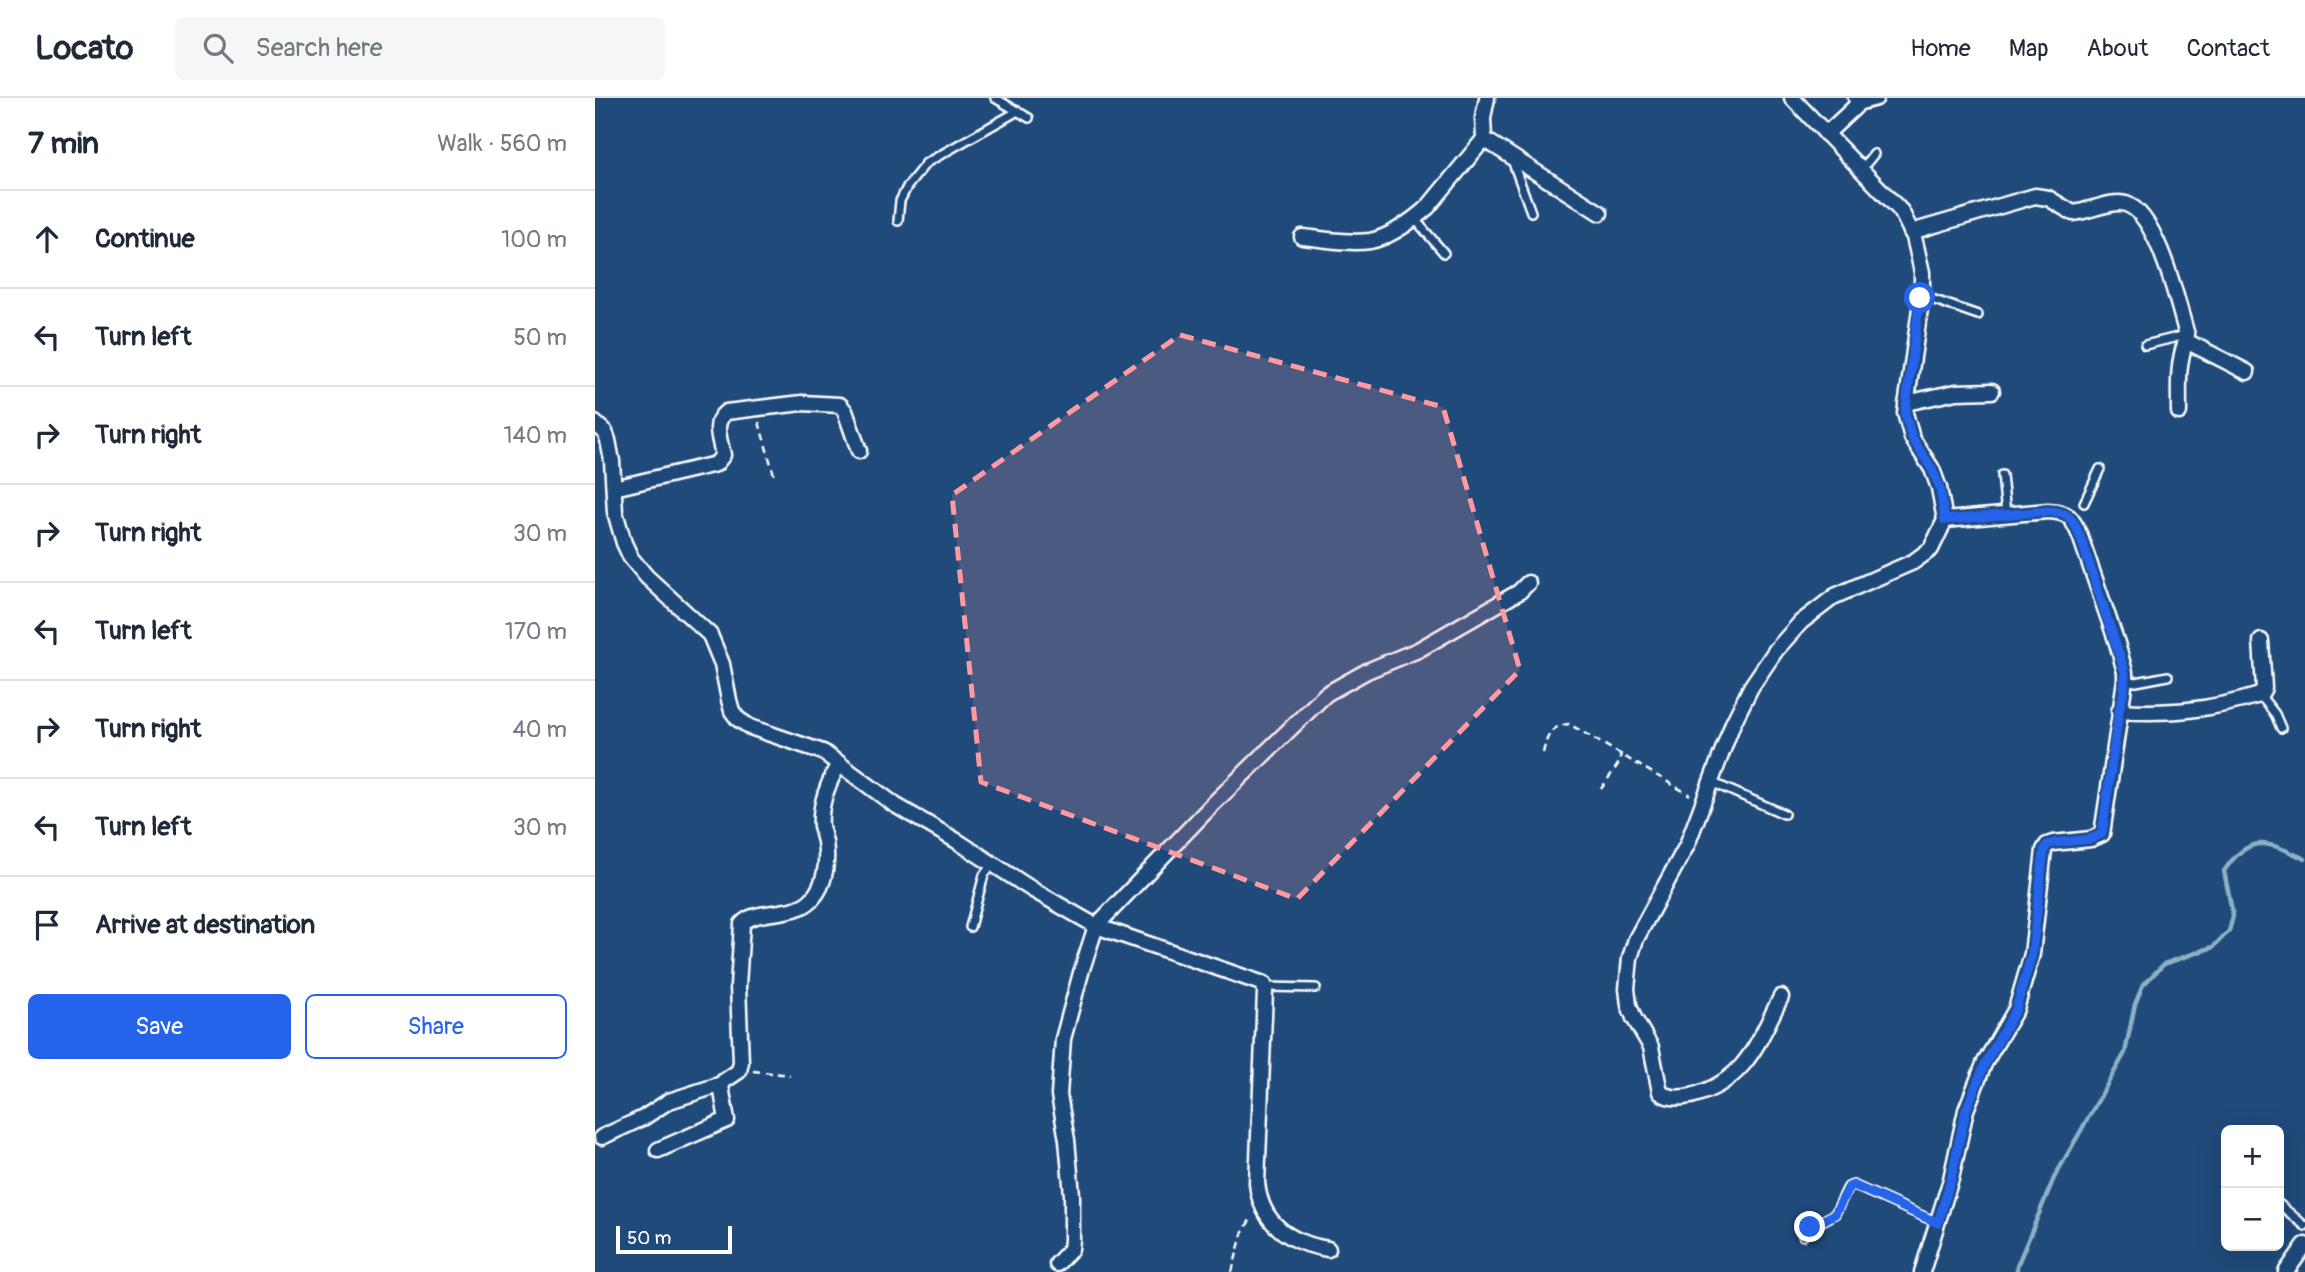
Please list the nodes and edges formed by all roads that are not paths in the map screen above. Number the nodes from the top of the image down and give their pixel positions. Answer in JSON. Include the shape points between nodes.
{"nodes":[{"id":1,"x":995,"y":98,"type":"edge"},
{"id":2,"x":1487,"y":98,"type":"edge"},
{"id":3,"x":1792,"y":98,"type":"edge"},
{"id":4,"x":1876,"y":98,"type":"edge"},
{"id":5,"x":1857,"y":100,"type":"edge"},
{"id":6,"x":1018,"y":111,"type":"junction"},
{"id":7,"x":1029,"y":118,"type":"dead end"},
{"id":8,"x":1826,"y":134,"type":"junction"},
{"id":9,"x":1484,"y":139,"type":"junction"},
{"id":10,"x":1874,"y":154,"type":"dead end"},
{"id":11,"x":1510,"y":156,"type":"junction"},
{"id":12,"x":1861,"y":170,"type":"junction"},
{"id":13,"x":1531,"y":212,"type":"dead end"},
{"id":14,"x":1601,"y":213,"type":"dead end"},
{"id":15,"x":1414,"y":218,"type":"junction"},
{"id":16,"x":898,"y":221,"type":"dead end"},
{"id":17,"x":1912,"y":232,"type":"junction"},
{"id":18,"x":1303,"y":237,"type":"dead end"},
{"id":19,"x":1444,"y":253,"type":"dead end"},
{"id":20,"x":1922,"y":295,"type":"junction"},
{"id":21,"x":1978,"y":315,"type":"dead end"},
{"id":22,"x":2186,"y":338,"type":"junction"},
{"id":23,"x":2145,"y":345,"type":"dead end"},
{"id":24,"x":2247,"y":372,"type":"dead end"},
{"id":25,"x":1992,"y":391,"type":"dead end"},
{"id":26,"x":1906,"y":403,"type":"junction"},
{"id":27,"x":2179,"y":412,"type":"dead end"},
{"id":28,"x":595,"y":423,"type":"edge"},
{"id":29,"x":859,"y":451,"type":"dead end"},
{"id":30,"x":2100,"y":469,"type":"dead end"},
{"id":31,"x":2001,"y":475,"type":"dead end"},
{"id":32,"x":614,"y":488,"type":"junction"},
{"id":33,"x":2084,"y":503,"type":"dead end"},
{"id":34,"x":2006,"y":514,"type":"junction"},
{"id":35,"x":1945,"y":520,"type":"junction"},
{"id":36,"x":1528,"y":583,"type":"dead end"},
{"id":37,"x":2261,"y":641,"type":"dead end"},
{"id":38,"x":2168,"y":676,"type":"dead end"},
{"id":39,"x":2125,"y":680,"type":"junction"},
{"id":40,"x":2260,"y":695,"type":"junction"},
{"id":41,"x":2119,"y":711,"type":"junction"},
{"id":42,"x":2281,"y":728,"type":"dead end"},
{"id":43,"x":839,"y":763,"type":"junction"},
{"id":44,"x":1710,"y":782,"type":"junction"},
{"id":45,"x":1784,"y":814,"type":"dead end"},
{"id":46,"x":992,"y":864,"type":"junction"},
{"id":47,"x":1096,"y":926,"type":"junction"},
{"id":48,"x":970,"y":927,"type":"dead end"},
{"id":49,"x":1264,"y":987,"type":"junction"},
{"id":50,"x":1316,"y":988,"type":"dead end"},
{"id":51,"x":1781,"y":997,"type":"dead end"},
{"id":52,"x":722,"y":1084,"type":"junction"},
{"id":53,"x":602,"y":1138,"type":"dead end"},
{"id":54,"x":658,"y":1150,"type":"dead end"},
{"id":55,"x":2284,"y":1209,"type":"edge"},
{"id":56,"x":1938,"y":1223,"type":"junction"},
{"id":57,"x":2305,"y":1226,"type":"edge"},
{"id":58,"x":1803,"y":1236,"type":"dead end"},
{"id":59,"x":2304,"y":1247,"type":"edge"},
{"id":60,"x":1328,"y":1249,"type":"dead end"},
{"id":61,"x":1057,"y":1264,"type":"dead end"},
{"id":62,"x":1922,"y":1272,"type":"edge"},
{"id":63,"x":2285,"y":1272,"type":"edge"}],
"edges":[{"from":1,"to":6,"type":"lane"},
{"from":2,"to":9,"type":"street"},
{"from":3,"to":8,"type":"street"},
{"from":4,"to":5,"type":"street"},
{"from":5,"to":8,"type":"street"},
{"from":6,"to":7,"type":"lane"},
{"from":6,"to":16,"type":"lane","via":[[926,163],[900,201]]},
{"from":8,"to":12,"type":"street"},
{"from":9,"to":11,"type":"street"},
{"from":9,"to":15,"type":"street"},
{"from":10,"to":12,"type":"lane"},
{"from":11,"to":13,"type":"lane"},
{"from":11,"to":14,"type":"street"},
{"from":12,"to":17,"type":"street","via":[[1901,211]]},
{"from":15,"to":18,"type":"street","via":[[1372,240]]},
{"from":15,"to":19,"type":"lane"},
{"from":17,"to":20,"type":"street","via":[[1922,272]]},
{"from":17,"to":22,"type":"street","via":[[2035,196],[2073,213],[2126,203],[2143,220],[2164,256]]},
{"from":20,"to":21,"type":"lane"},
{"from":20,"to":26,"type":"street"},
{"from":22,"to":23,"type":"lane"},
{"from":22,"to":24,"type":"street"},
{"from":22,"to":27,"type":"street","via":[[2178,375]]},
{"from":25,"to":26,"type":"street","via":[[1956,392]]},
{"from":26,"to":35,"type":"street","via":[[1908,429],[1936,478]]},
{"from":28,"to":32,"type":"street","via":[[608,440]]},
{"from":29,"to":32,"type":"street","via":[[840,405],[803,402],[726,412],[717,424],[723,455],[716,464]]},
{"from":30,"to":33,"type":"lane"},
{"from":31,"to":34,"type":"lane"},
{"from":32,"to":43,"type":"street","via":[[619,529],[631,558],[711,635],[738,719],[815,748]]},
{"from":34,"to":35,"type":"street"},
{"from":34,"to":39,"type":"street","via":[[2061,512],[2074,518]]},
{"from":35,"to":44,"type":"street","via":[[1931,550],[1835,596],[1789,635],[1751,687]]},
{"from":36,"to":47,"type":"street","via":[[1418,650],[1326,694]]},
{"from":37,"to":40,"type":"street","via":[[2264,688]]},
{"from":38,"to":39,"type":"lane"},
{"from":39,"to":41,"type":"street"},
{"from":40,"to":41,"type":"street","via":[[2164,713]]},
{"from":40,"to":42,"type":"lane"},
{"from":41,"to":56,"type":"street","via":[[2102,834],[2053,843],[2044,850],[2032,954],[2016,1009],[1966,1110]]},
{"from":43,"to":46,"type":"street","via":[[895,805]]},
{"from":43,"to":52,"type":"street","via":[[822,811],[826,862],[821,888],[806,905],[751,917],[741,924],[741,1062],[739,1072]]},
{"from":44,"to":45,"type":"lane"},
{"from":44,"to":51,"type":"street","via":[[1677,867],[1636,939],[1629,965],[1629,1004],[1651,1047],[1660,1092],[1683,1098],[1726,1082],[1741,1069]]},
{"from":46,"to":47,"type":"street"},
{"from":46,"to":48,"type":"lane","via":[[984,875]]},
{"from":47,"to":49,"type":"street"},
{"from":47,"to":61,"type":"street","via":[[1062,1053],[1059,1095],[1072,1195],[1072,1240],[1071,1249]]},
{"from":49,"to":50,"type":"lane"},
{"from":49,"to":60,"type":"street","via":[[1257,1183],[1261,1204],[1273,1223],[1291,1238]]},
{"from":52,"to":53,"type":"street","via":[[669,1101]]},
{"from":52,"to":54,"type":"street","via":[[727,1121]]},
{"from":55,"to":57,"type":"lane"},
{"from":56,"to":58,"type":"lane","via":[[1853,1185],[1835,1214]]},
{"from":56,"to":62,"type":"street"},
{"from":59,"to":63,"type":"street"}]}
